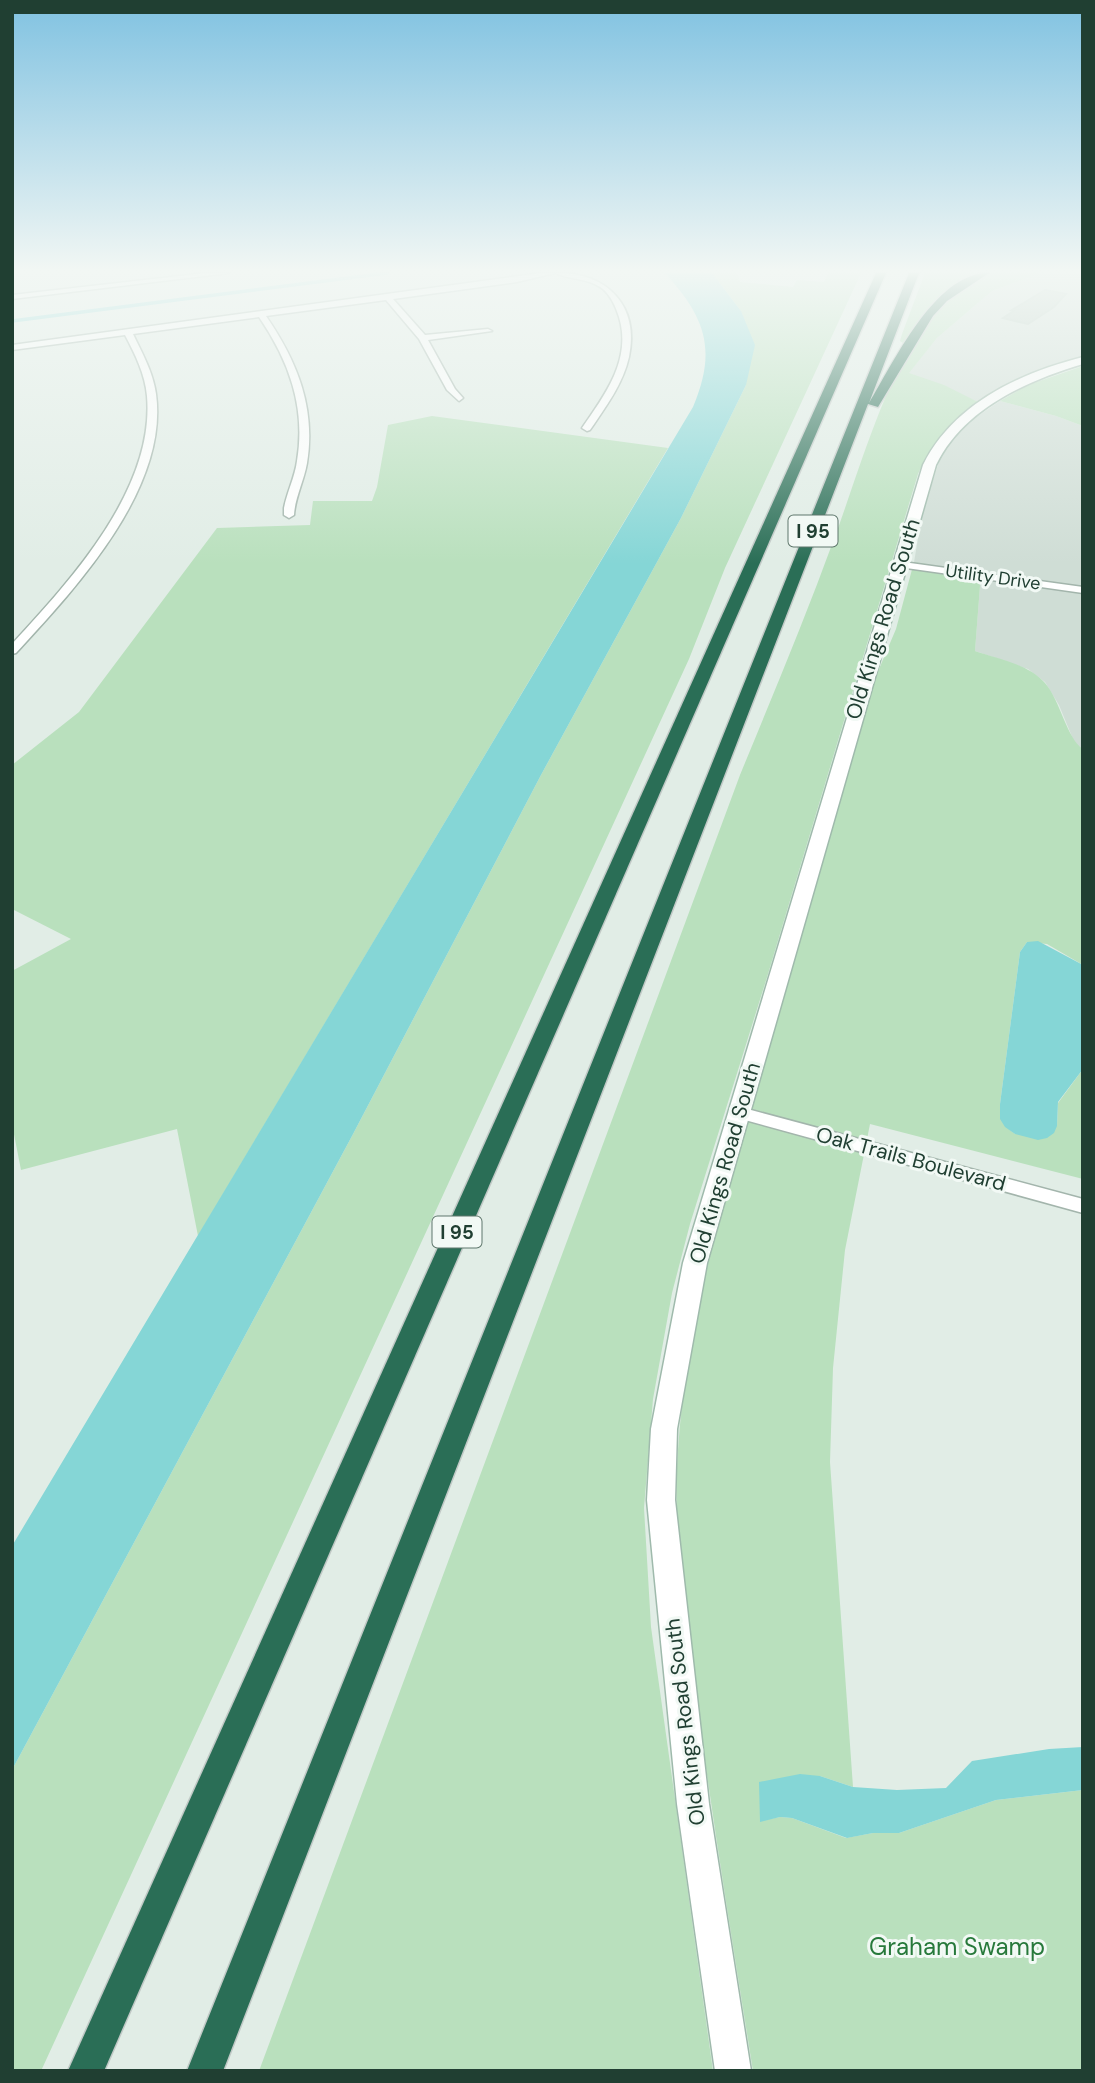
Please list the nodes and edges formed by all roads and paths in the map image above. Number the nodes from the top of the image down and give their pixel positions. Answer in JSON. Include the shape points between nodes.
{"nodes":[{"id":1,"x":146,"y":370,"type":"edge"},
{"id":2,"x":294,"y":370,"type":"edge"},
{"id":3,"x":440,"y":370,"type":"edge"},
{"id":4,"x":622,"y":370,"type":"edge"},
{"id":5,"x":825,"y":370,"type":"edge"},
{"id":6,"x":838,"y":370,"type":"edge"},
{"id":7,"x":876,"y":370,"type":"edge"},
{"id":8,"x":895,"y":370,"type":"edge"},
{"id":9,"x":1055,"y":370,"type":"edge"},
{"id":10,"x":828,"y":393,"type":"junction"},
{"id":11,"x":459,"y":398,"type":"dead end"},
{"id":12,"x":587,"y":428,"type":"dead end"},
{"id":13,"x":852,"y":430,"type":"junction"},
{"id":14,"x":289,"y":515,"type":"dead end"},
{"id":15,"x":903,"y":565,"type":"junction"},
{"id":16,"x":1083,"y":590,"type":"edge"},
{"id":17,"x":12,"y":651,"type":"edge"},
{"id":18,"x":740,"y":1113,"type":"junction"},
{"id":19,"x":1083,"y":1206,"type":"edge"},
{"id":20,"x":86,"y":2071,"type":"edge"},
{"id":21,"x":205,"y":2071,"type":"edge"},
{"id":22,"x":733,"y":2071,"type":"edge"}],
"edges":[{"from":1,"to":17,"type":"street","via":[[152,397],[151,432],[123,504],[84,566]]},
{"from":2,"to":14,"type":"street","via":[[303,397],[305,444]]},
{"from":3,"to":11,"type":"street"},
{"from":4,"to":12,"type":"street"},
{"from":5,"to":10,"type":"highway"},
{"from":6,"to":10,"type":"highway","number":"I 95"},
{"from":7,"to":13,"type":"highway","number":"I 95"},
{"from":8,"to":13,"type":"highway","via":[[876,403]]},
{"from":9,"to":15,"type":"street","name":"Old Kings Road South","via":[[1011,386],[975,411],[939,449],[929,467]]},
{"from":10,"to":20,"type":"highway","number":"I 95"},
{"from":13,"to":21,"type":"highway","number":"I 95"},
{"from":15,"to":16,"type":"street","name":"Utility Drive"},
{"from":15,"to":18,"type":"street","name":"Old Kings Road South","via":[[857,705]]},
{"from":18,"to":19,"type":"street","name":"Oak Trails Boulevard"},
{"from":18,"to":22,"type":"street","name":"Old Kings Road South","via":[[695,1263],[679,1338],[664,1429],[660,1500],[693,1804]]}]}
